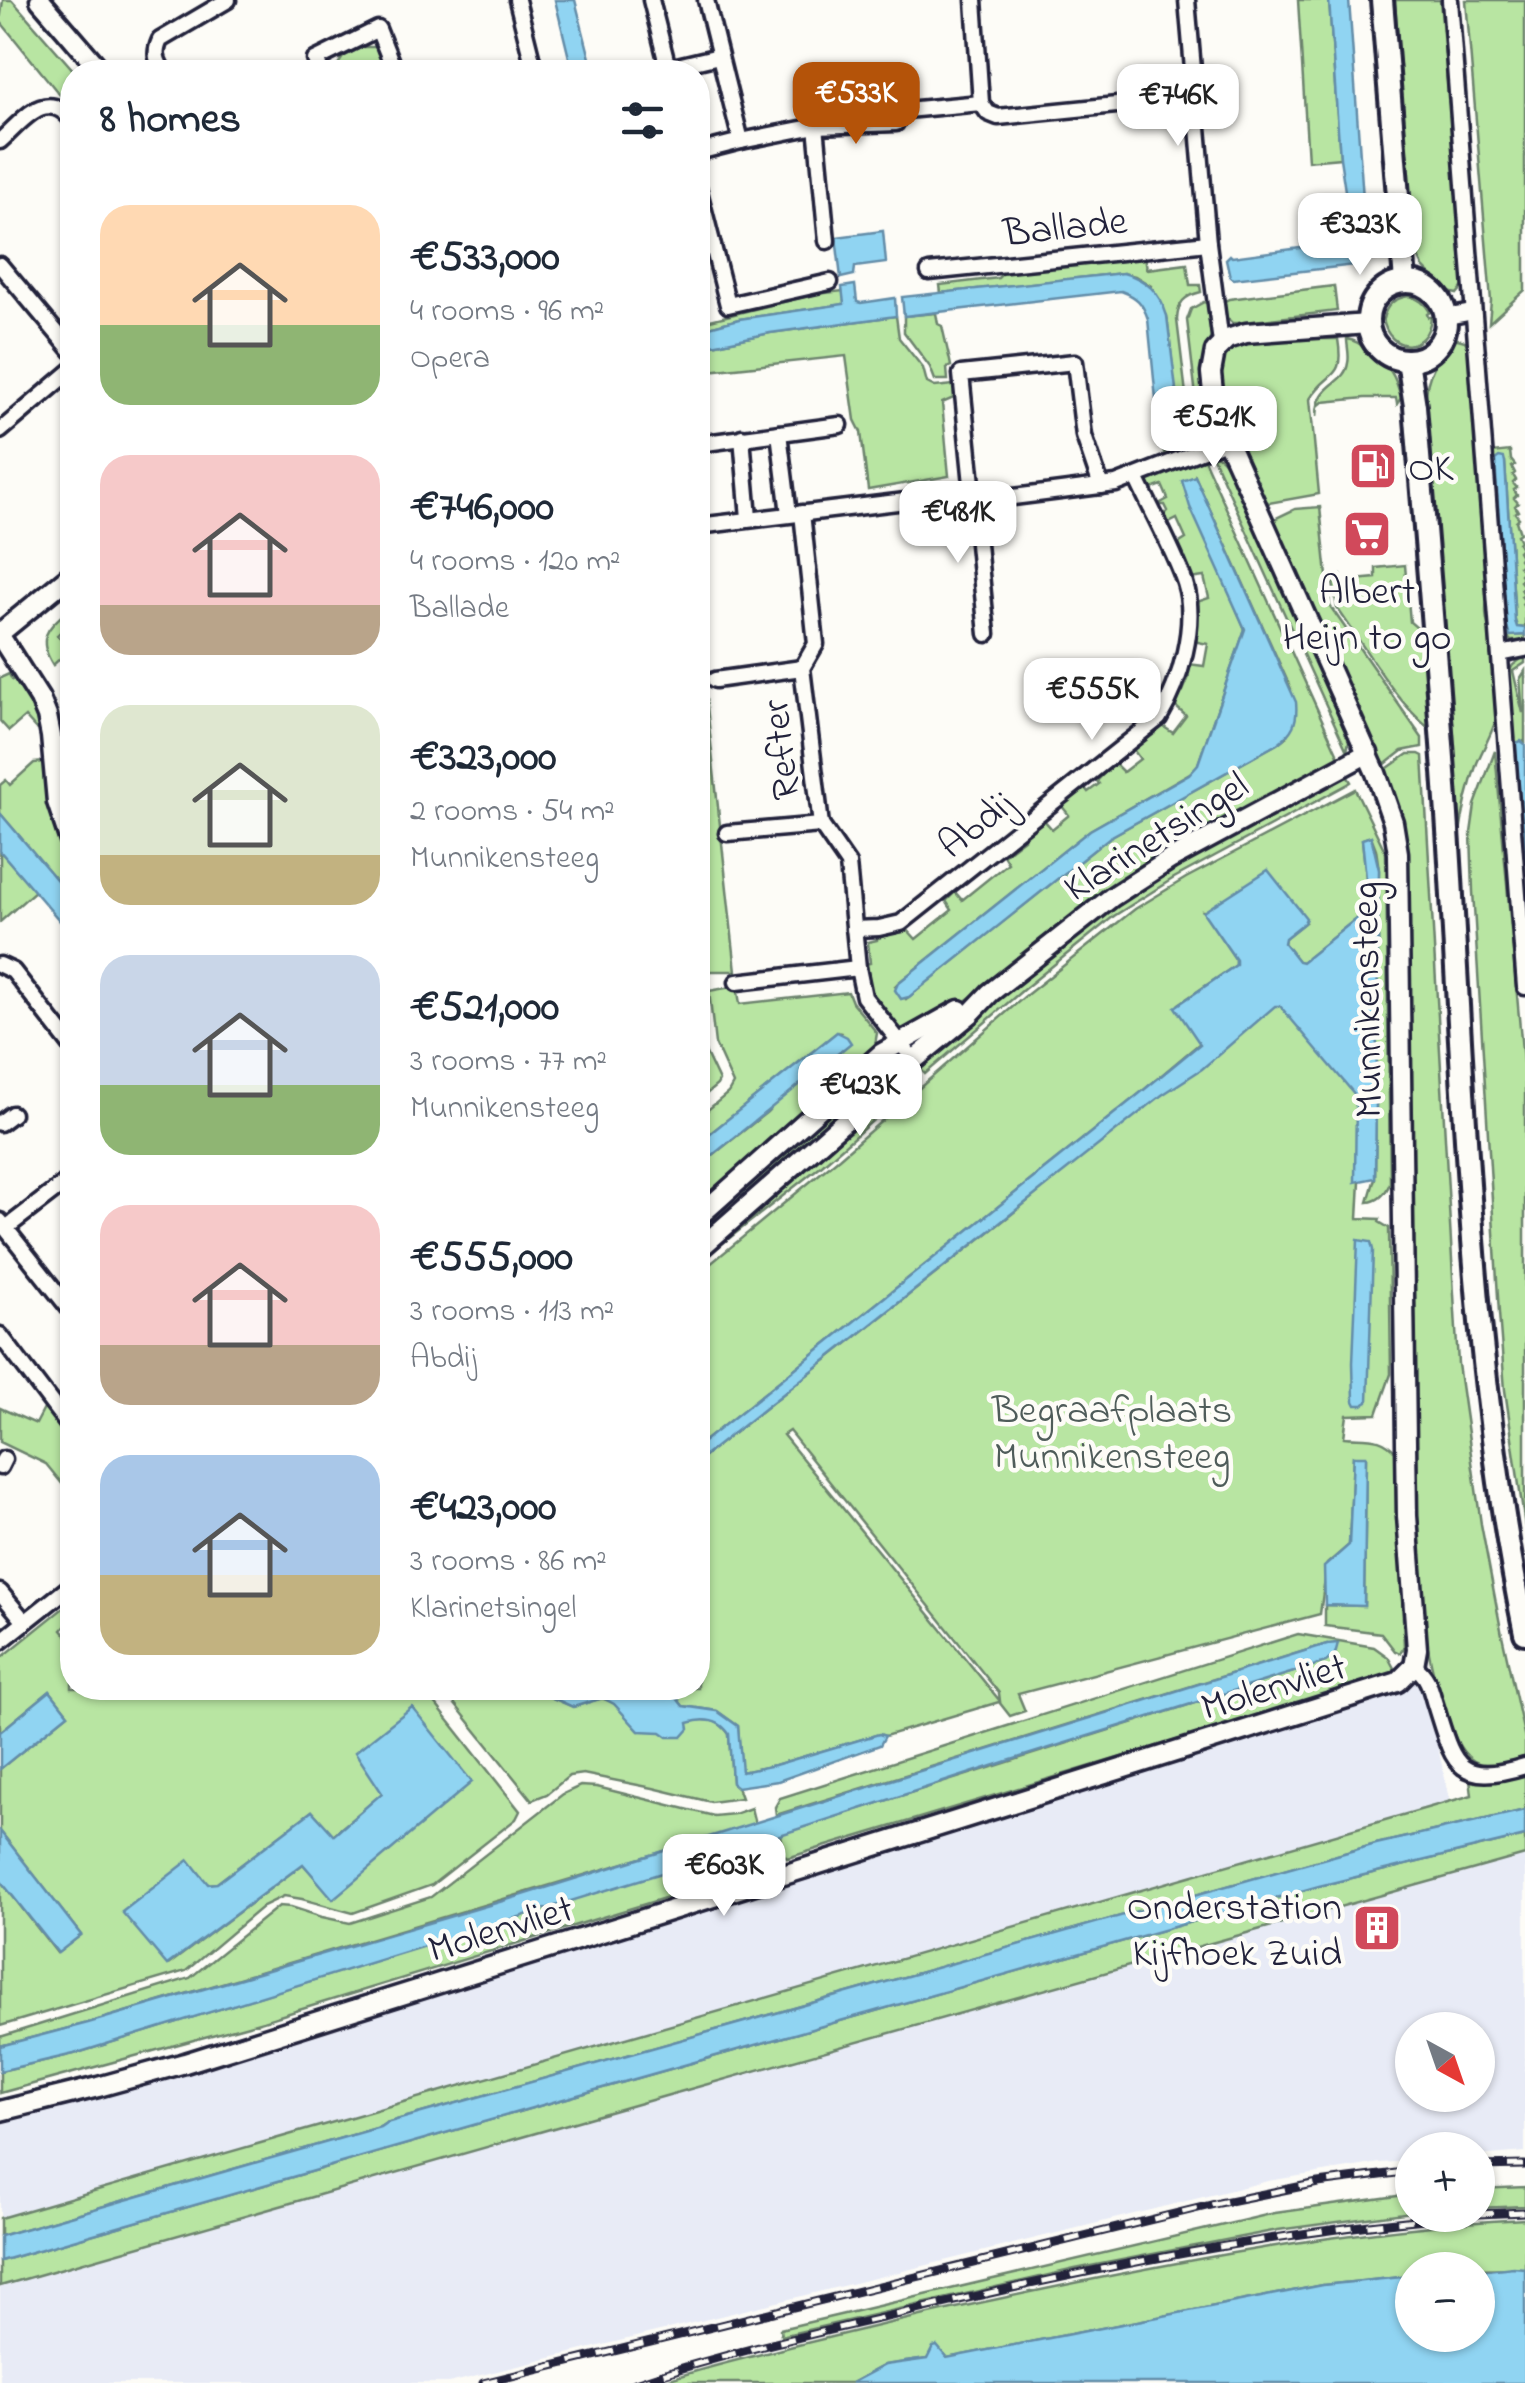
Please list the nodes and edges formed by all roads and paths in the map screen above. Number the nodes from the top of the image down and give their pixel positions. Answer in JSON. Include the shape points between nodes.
{"nodes":[{"id":1,"x":40,"y":0,"type":"edge"},
{"id":2,"x":228,"y":0,"type":"edge"},
{"id":3,"x":517,"y":0,"type":"edge"},
{"id":4,"x":651,"y":0,"type":"edge"},
{"id":5,"x":706,"y":0,"type":"edge"},
{"id":6,"x":974,"y":0,"type":"edge"},
{"id":7,"x":1187,"y":0,"type":"edge"},
{"id":8,"x":1382,"y":0,"type":"edge"},
{"id":9,"x":1450,"y":0,"type":"edge"},
{"id":10,"x":719,"y":56,"type":"junction"},
{"id":11,"x":92,"y":60,"type":"edge"},
{"id":12,"x":158,"y":60,"type":"edge"},
{"id":13,"x":315,"y":60,"type":"edge"},
{"id":14,"x":390,"y":60,"type":"edge"},
{"id":15,"x":532,"y":60,"type":"edge"},
{"id":16,"x":666,"y":60,"type":"edge"},
{"id":17,"x":702,"y":60,"type":"edge"},
{"id":18,"x":812,"y":83,"type":"dead end"},
{"id":19,"x":1196,"y":98,"type":"junction"},
{"id":20,"x":981,"y":104,"type":"junction"},
{"id":21,"x":60,"y":110,"type":"edge"},
{"id":22,"x":816,"y":126,"type":"junction"},
{"id":23,"x":0,"y":140,"type":"edge"},
{"id":24,"x":741,"y":141,"type":"junction"},
{"id":25,"x":710,"y":149,"type":"edge"},
{"id":26,"x":710,"y":234,"type":"edge"},
{"id":27,"x":827,"y":242,"type":"dead end"},
{"id":28,"x":1208,"y":243,"type":"junction"},
{"id":29,"x":0,"y":265,"type":"edge"},
{"id":30,"x":929,"y":272,"type":"dead end"},
{"id":31,"x":830,"y":282,"type":"dead end"},
{"id":32,"x":1406,"y":282,"type":"junction"},
{"id":33,"x":1473,"y":312,"type":"junction"},
{"id":34,"x":1446,"y":317,"type":"junction"},
{"id":35,"x":1368,"y":324,"type":"junction"},
{"id":36,"x":60,"y":337,"type":"edge"},
{"id":37,"x":1221,"y":343,"type":"junction"},
{"id":38,"x":1408,"y":360,"type":"junction"},
{"id":39,"x":60,"y":380,"type":"edge"},
{"id":40,"x":840,"y":425,"type":"dead end"},
{"id":41,"x":0,"y":431,"type":"edge"},
{"id":42,"x":779,"y":432,"type":"junction"},
{"id":43,"x":742,"y":437,"type":"junction"},
{"id":44,"x":1226,"y":441,"type":"junction"},
{"id":45,"x":710,"y":442,"type":"edge"},
{"id":46,"x":1136,"y":477,"type":"junction"},
{"id":47,"x":1102,"y":486,"type":"junction"},
{"id":48,"x":972,"y":493,"type":"junction"},
{"id":49,"x":796,"y":514,"type":"junction"},
{"id":50,"x":749,"y":518,"type":"junction"},
{"id":51,"x":710,"y":524,"type":"edge"},
{"id":52,"x":60,"y":584,"type":"edge"},
{"id":53,"x":0,"y":634,"type":"edge"},
{"id":54,"x":987,"y":634,"type":"dead end"},
{"id":55,"x":1525,"y":649,"type":"edge"},
{"id":56,"x":1500,"y":654,"type":"junction"},
{"id":57,"x":802,"y":668,"type":"junction"},
{"id":58,"x":715,"y":680,"type":"dead end"},
{"id":59,"x":60,"y":745,"type":"edge"},
{"id":60,"x":52,"y":746,"type":"junction"},
{"id":61,"x":1368,"y":753,"type":"junction"},
{"id":62,"x":60,"y":811,"type":"edge"},
{"id":63,"x":821,"y":825,"type":"junction"},
{"id":64,"x":727,"y":833,"type":"dead end"},
{"id":65,"x":854,"y":929,"type":"junction"},
{"id":66,"x":0,"y":965,"type":"edge"},
{"id":67,"x":858,"y":968,"type":"junction"},
{"id":68,"x":737,"y":982,"type":"dead end"},
{"id":69,"x":1525,"y":987,"type":"edge"},
{"id":70,"x":990,"y":993,"type":"junction"},
{"id":71,"x":60,"y":1031,"type":"edge"},
{"id":72,"x":900,"y":1043,"type":"junction"},
{"id":73,"x":914,"y":1060,"type":"junction"},
{"id":74,"x":60,"y":1186,"type":"edge"},
{"id":75,"x":710,"y":1206,"type":"edge"},
{"id":76,"x":3,"y":1224,"type":"edge"},
{"id":77,"x":710,"y":1239,"type":"edge"},
{"id":78,"x":60,"y":1297,"type":"edge"},
{"id":79,"x":0,"y":1334,"type":"edge"},
{"id":80,"x":60,"y":1414,"type":"edge"},
{"id":81,"x":0,"y":1592,"type":"edge"},
{"id":82,"x":60,"y":1594,"type":"edge"},
{"id":83,"x":25,"y":1622,"type":"junction"},
{"id":84,"x":1525,"y":1633,"type":"edge"},
{"id":85,"x":0,"y":1642,"type":"edge"},
{"id":86,"x":1414,"y":1666,"type":"junction"},
{"id":87,"x":1525,"y":1766,"type":"edge"},
{"id":88,"x":0,"y":2111,"type":"edge"}],
"edges":[{"from":1,"to":11,"type":"street"},
{"from":2,"to":12,"type":"street","via":[[160,40]]},
{"from":3,"to":15,"type":"street"},
{"from":4,"to":16,"type":"street"},
{"from":5,"to":10,"type":"street"},
{"from":6,"to":20,"type":"street"},
{"from":7,"to":19,"type":"street"},
{"from":8,"to":32,"type":"main road"},
{"from":9,"to":33,"type":"street"},
{"from":10,"to":17,"type":"street"},
{"from":10,"to":24,"type":"street"},
{"from":13,"to":14,"type":"street","via":[[378,30]]},
{"from":18,"to":22,"type":"street"},
{"from":19,"to":20,"type":"street","via":[[998,117]]},
{"from":19,"to":28,"type":"street"},
{"from":20,"to":22,"type":"street"},
{"from":21,"to":23,"type":"street","via":[[40,106]]},
{"from":22,"to":24,"type":"street"},
{"from":22,"to":27,"type":"street"},
{"from":24,"to":25,"type":"street"},
{"from":26,"to":31,"type":"street","via":[[728,305]]},
{"from":28,"to":30,"type":"street","name":"Ballade"},
{"from":28,"to":37,"type":"street"},
{"from":29,"to":36,"type":"street"},
{"from":32,"to":34,"type":"main road","via":[[1433,291]]},
{"from":32,"to":35,"type":"main road","via":[[1382,290]]},
{"from":33,"to":34,"type":"street"},
{"from":33,"to":56,"type":"street"},
{"from":34,"to":38,"type":"main road","via":[[1439,343]]},
{"from":35,"to":37,"type":"street","via":[[1240,334]]},
{"from":35,"to":38,"type":"main road","via":[[1376,346]]},
{"from":37,"to":44,"type":"street","name":"Munnikensteeg","via":[[1210,372]]},
{"from":38,"to":84,"type":"main road","via":[[1434,635],[1479,1324]]},
{"from":39,"to":41,"type":"street"},
{"from":40,"to":42,"type":"street"},
{"from":42,"to":43,"type":"street"},
{"from":42,"to":49,"type":"street"},
{"from":43,"to":45,"type":"street"},
{"from":43,"to":50,"type":"street"},
{"from":44,"to":46,"type":"street"},
{"from":44,"to":61,"type":"street","name":"Munnikensteeg"},
{"from":46,"to":47,"type":"street"},
{"from":46,"to":65,"type":"street","name":"Abdij","via":[[1186,586],[1187,644],[1159,718],[901,923]]},
{"from":47,"to":48,"type":"street","via":[[1005,498]]},
{"from":47,"to":48,"type":"street","via":[[1084,436],[1075,362],[961,374]]},
{"from":48,"to":49,"type":"street"},
{"from":48,"to":54,"type":"street"},
{"from":49,"to":50,"type":"street"},
{"from":49,"to":57,"type":"street","name":"Refter","via":[[816,644]]},
{"from":50,"to":51,"type":"street"},
{"from":52,"to":53,"type":"street"},
{"from":53,"to":60,"type":"street","via":[[40,699]]},
{"from":55,"to":56,"type":"street"},
{"from":56,"to":69,"type":"street"},
{"from":57,"to":58,"type":"street","name":"Refter"},
{"from":57,"to":63,"type":"street","name":"Refter"},
{"from":59,"to":60,"type":"street"},
{"from":60,"to":62,"type":"street"},
{"from":61,"to":70,"type":"street","name":"Klarinetsingel","via":[[1145,874]]},
{"from":61,"to":86,"type":"street","name":"Munnikensteeg","via":[[1393,822],[1398,864]]},
{"from":63,"to":64,"type":"street","name":"Refter"},
{"from":63,"to":65,"type":"street","name":"Refter","via":[[848,864]]},
{"from":65,"to":67,"type":"street","name":"Refter"},
{"from":66,"to":71,"type":"street","via":[[14,971]]},
{"from":67,"to":68,"type":"street"},
{"from":67,"to":72,"type":"street","name":"Refter","via":[[864,997]]},
{"from":70,"to":72,"type":"street","name":"Klarinetsingel"},
{"from":70,"to":73,"type":"street","name":"Klarinetsingel"},
{"from":72,"to":73,"type":"street","name":"Refter"},
{"from":72,"to":75,"type":"street","name":"Klarinetsingel"},
{"from":73,"to":77,"type":"street","name":"Klarinetsingel"},
{"from":74,"to":76,"type":"street"},
{"from":76,"to":78,"type":"street"},
{"from":79,"to":80,"type":"street"},
{"from":81,"to":83,"type":"street"},
{"from":82,"to":83,"type":"street"},
{"from":83,"to":85,"type":"street"},
{"from":86,"to":87,"type":"street","name":"Munnikensteeg","via":[[1428,1684],[1457,1762],[1486,1774]]},
{"from":86,"to":88,"type":"street","name":"Molenvliet","via":[[1398,1682],[204,2057]]}]}
